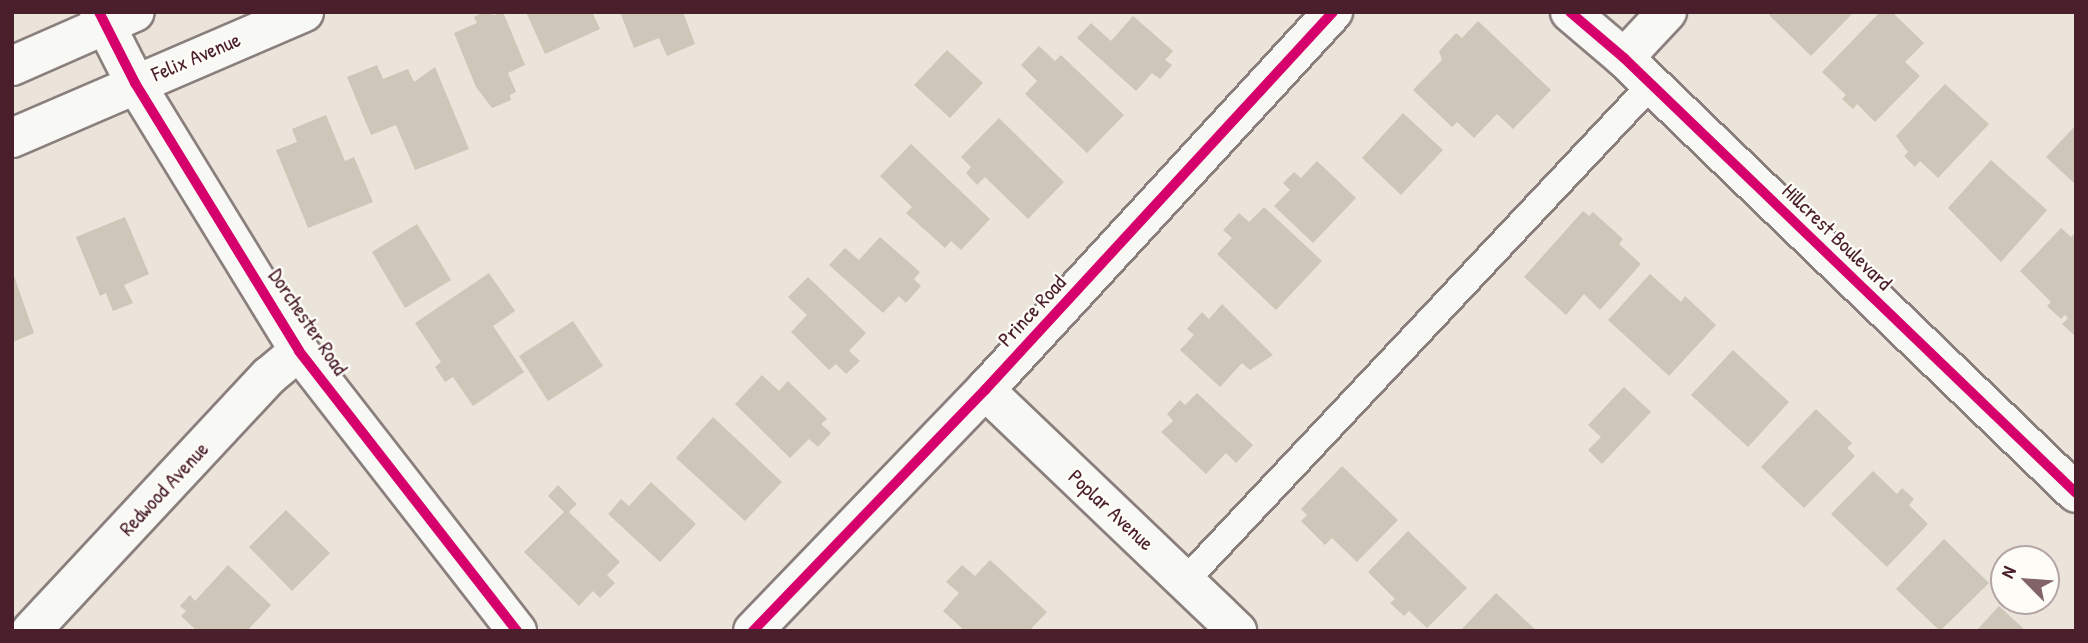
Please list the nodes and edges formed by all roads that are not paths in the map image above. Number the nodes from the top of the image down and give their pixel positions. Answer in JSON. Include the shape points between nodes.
{"nodes":[{"id":1,"x":304,"y":12,"type":"edge"},
{"id":2,"x":1333,"y":12,"type":"edge"},
{"id":3,"x":1570,"y":12,"type":"edge"},
{"id":4,"x":1667,"y":12,"type":"edge"},
{"id":5,"x":113,"y":17,"type":"edge"},
{"id":6,"x":1624,"y":58,"type":"junction"},
{"id":7,"x":12,"y":66,"type":"edge"},
{"id":8,"x":135,"y":83,"type":"junction"},
{"id":9,"x":1651,"y":85,"type":"junction"},
{"id":10,"x":12,"y":138,"type":"edge"},
{"id":11,"x":299,"y":351,"type":"junction"},
{"id":12,"x":985,"y":390,"type":"junction"},
{"id":13,"x":2076,"y":493,"type":"edge"},
{"id":14,"x":1185,"y":581,"type":"junction"},
{"id":15,"x":31,"y":631,"type":"edge"},
{"id":16,"x":517,"y":631,"type":"edge"},
{"id":17,"x":753,"y":631,"type":"edge"},
{"id":18,"x":1237,"y":631,"type":"edge"}],
"edges":[{"from":1,"to":8,"type":"street","name":"Felix Avenue"},
{"from":2,"to":12,"type":"street","name":"Prince Road"},
{"from":3,"to":6,"type":"street","name":"Hillcrest Boulevard"},
{"from":4,"to":6,"type":"street"},
{"from":5,"to":7,"type":"street"},
{"from":5,"to":8,"type":"street","name":"Dorchester Road"},
{"from":6,"to":9,"type":"street","name":"Hillcrest Boulevard"},
{"from":8,"to":10,"type":"street","name":"Felix Avenue"},
{"from":8,"to":11,"type":"street","name":"Dorchester Road"},
{"from":9,"to":13,"type":"street","name":"Hillcrest Boulevard"},
{"from":9,"to":14,"type":"lane"},
{"from":11,"to":15,"type":"street","name":"Redwood Avenue","via":[[269,376]]},
{"from":11,"to":16,"type":"street","name":"Dorchester Road"},
{"from":12,"to":14,"type":"street","name":"Poplar Avenue"},
{"from":12,"to":17,"type":"street","name":"Prince Road"},
{"from":14,"to":18,"type":"street","name":"Poplar Avenue"}]}
